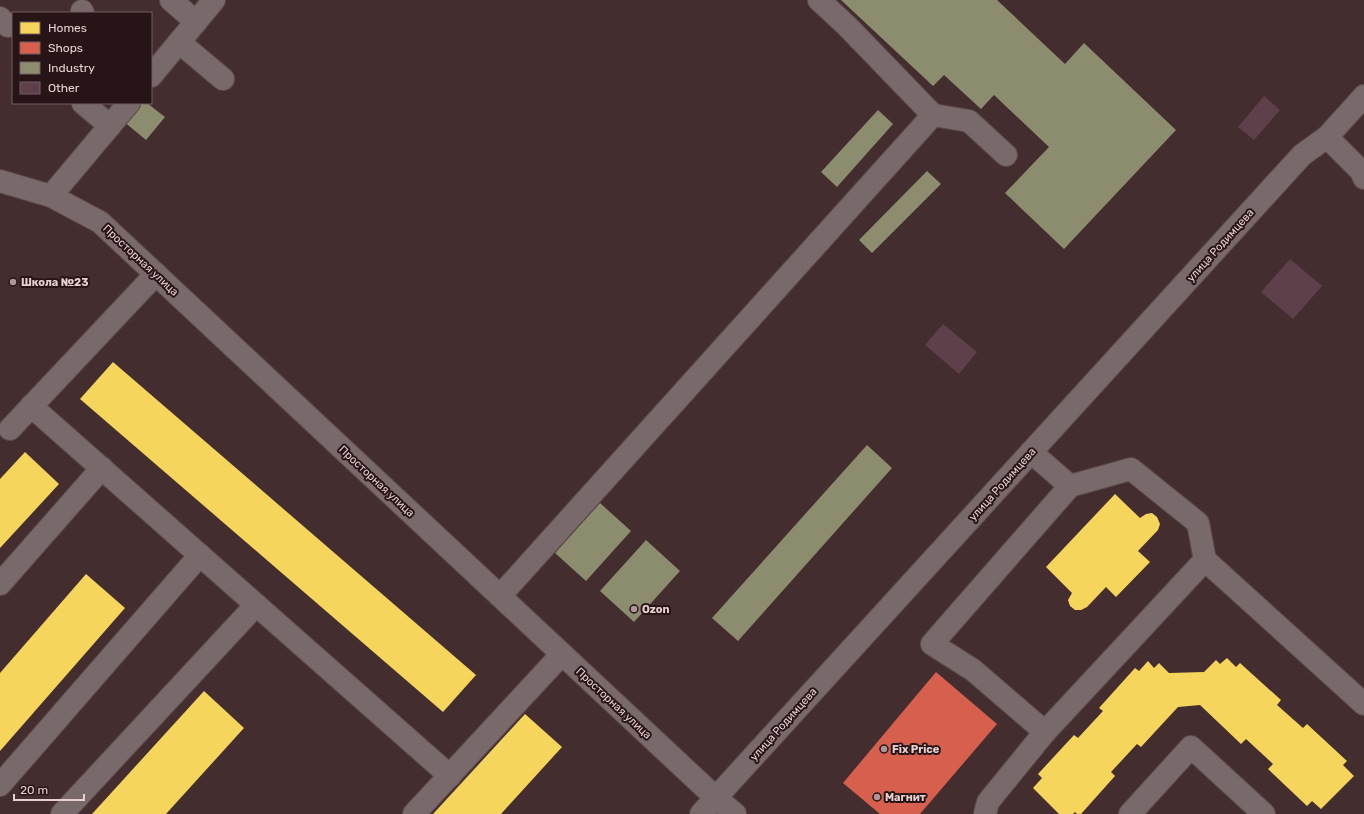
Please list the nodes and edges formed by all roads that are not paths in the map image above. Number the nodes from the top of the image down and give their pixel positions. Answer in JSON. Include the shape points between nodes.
{"nodes":[{"id":1,"x":171,"y":0,"type":"edge"},
{"id":2,"x":214,"y":0,"type":"edge"},
{"id":3,"x":819,"y":0,"type":"edge"},
{"id":4,"x":196,"y":22,"type":"junction"},
{"id":5,"x":179,"y":42,"type":"junction"},
{"id":6,"x":152,"y":72,"type":"edge"},
{"id":7,"x":223,"y":79,"type":"dead end"},
{"id":8,"x":1364,"y":96,"type":"edge"},
{"id":9,"x":85,"y":104,"type":"edge"},
{"id":10,"x":128,"y":104,"type":"edge"},
{"id":11,"x":933,"y":115,"type":"junction"},
{"id":12,"x":110,"y":126,"type":"junction"},
{"id":13,"x":1327,"y":137,"type":"junction"},
{"id":14,"x":1006,"y":155,"type":"dead end"},
{"id":15,"x":1364,"y":178,"type":"edge"},
{"id":16,"x":0,"y":181,"type":"edge"},
{"id":17,"x":51,"y":196,"type":"junction"},
{"id":18,"x":156,"y":274,"type":"junction"},
{"id":19,"x":31,"y":406,"type":"junction"},
{"id":20,"x":10,"y":429,"type":"dead end"},
{"id":21,"x":1031,"y":452,"type":"junction"},
{"id":22,"x":102,"y":468,"type":"junction"},
{"id":23,"x":1070,"y":486,"type":"junction"},
{"id":24,"x":200,"y":555,"type":"junction"},
{"id":25,"x":1205,"y":560,"type":"junction"},
{"id":26,"x":0,"y":584,"type":"edge"},
{"id":27,"x":500,"y":596,"type":"junction"},
{"id":28,"x":256,"y":605,"type":"junction"},
{"id":29,"x":562,"y":654,"type":"junction"},
{"id":30,"x":1364,"y":704,"type":"edge"},
{"id":31,"x":1045,"y":732,"type":"junction"},
{"id":32,"x":450,"y":776,"type":"junction"},
{"id":33,"x":0,"y":785,"type":"edge"},
{"id":34,"x":709,"y":806,"type":"edge"},
{"id":35,"x":62,"y":814,"type":"edge"},
{"id":36,"x":414,"y":814,"type":"edge"},
{"id":37,"x":735,"y":814,"type":"edge"},
{"id":38,"x":985,"y":814,"type":"edge"},
{"id":39,"x":1130,"y":814,"type":"edge"},
{"id":40,"x":1264,"y":814,"type":"edge"}],
"edges":[{"from":1,"to":4,"type":"street"},
{"from":2,"to":4,"type":"street"},
{"from":3,"to":11,"type":"street"},
{"from":4,"to":5,"type":"street"},
{"from":5,"to":6,"type":"street"},
{"from":5,"to":7,"type":"street"},
{"from":8,"to":13,"type":"street","name":"улица Родимцева"},
{"from":9,"to":12,"type":"street"},
{"from":10,"to":12,"type":"street"},
{"from":11,"to":14,"type":"street","via":[[969,121]]},
{"from":11,"to":27,"type":"street"},
{"from":12,"to":17,"type":"street"},
{"from":13,"to":15,"type":"street","via":[[1361,171]]},
{"from":13,"to":21,"type":"street","name":"улица Родимцева","via":[[1302,155]]},
{"from":16,"to":17,"type":"street","name":"Просторная улица"},
{"from":17,"to":18,"type":"street","name":"Просторная улица","via":[[100,222]]},
{"from":18,"to":19,"type":"street"},
{"from":18,"to":27,"type":"street","name":"Просторная улица"},
{"from":19,"to":20,"type":"street"},
{"from":19,"to":22,"type":"street"},
{"from":21,"to":23,"type":"street"},
{"from":21,"to":34,"type":"street","name":"улица Родимцева"},
{"from":22,"to":24,"type":"street"},
{"from":22,"to":26,"type":"street"},
{"from":23,"to":25,"type":"street","via":[[1131,469],[1198,522]]},
{"from":23,"to":31,"type":"street","via":[[932,644],[973,670]]},
{"from":24,"to":28,"type":"street"},
{"from":24,"to":33,"type":"street"},
{"from":25,"to":30,"type":"street"},
{"from":25,"to":31,"type":"street"},
{"from":27,"to":29,"type":"street","name":"Просторная улица"},
{"from":28,"to":32,"type":"street"},
{"from":28,"to":35,"type":"street"},
{"from":29,"to":32,"type":"street"},
{"from":29,"to":34,"type":"street","name":"Просторная улица"},
{"from":31,"to":38,"type":"street","via":[[988,802]]},
{"from":32,"to":36,"type":"street"},
{"from":34,"to":37,"type":"street","name":"Просторная улица"},
{"from":39,"to":40,"type":"street","via":[[1191,748]]}]}
